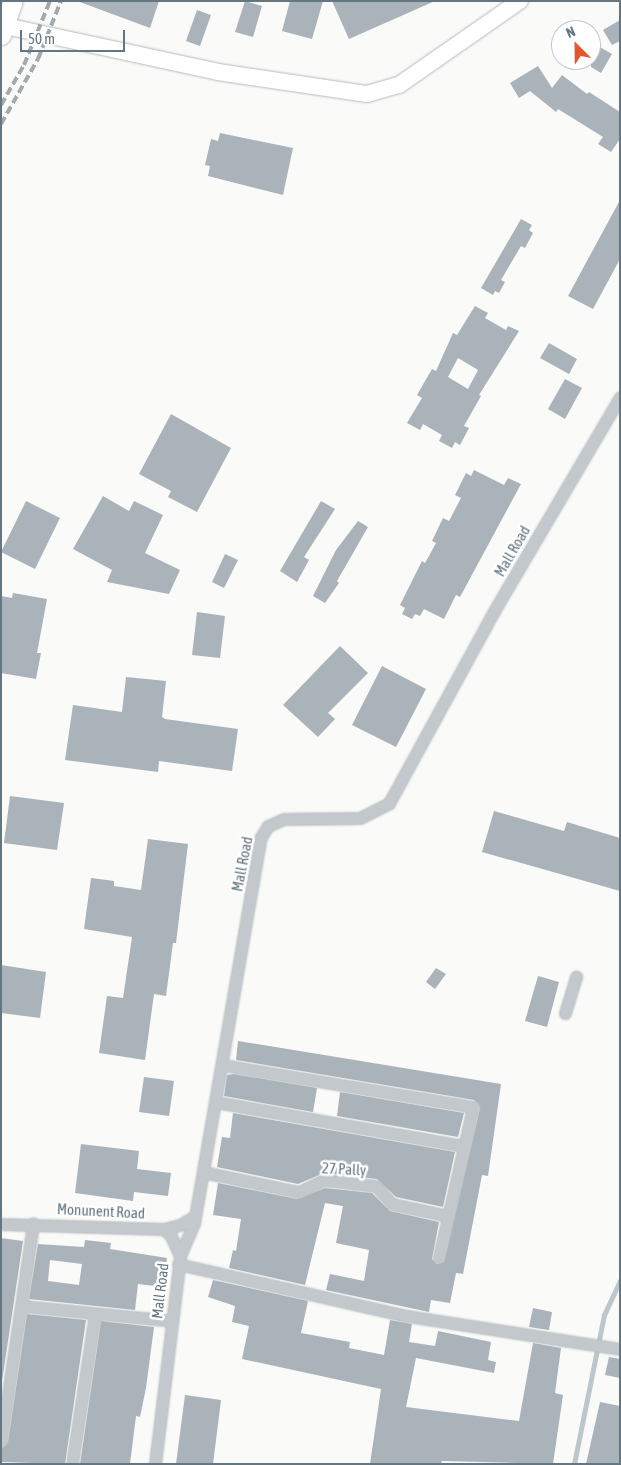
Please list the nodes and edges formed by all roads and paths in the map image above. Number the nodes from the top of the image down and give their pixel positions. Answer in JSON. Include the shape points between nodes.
{"nodes":[{"id":1,"x":14,"y":1,"type":"edge"},
{"id":2,"x":520,"y":1,"type":"edge"},
{"id":3,"x":2,"y":29,"type":"edge"},
{"id":4,"x":620,"y":397,"type":"edge"},
{"id":5,"x":576,"y":977,"type":"dead end"},
{"id":6,"x":565,"y":1013,"type":"dead end"},
{"id":7,"x":223,"y":1065,"type":"junction"},
{"id":8,"x":216,"y":1102,"type":"junction"},
{"id":9,"x":464,"y":1146,"type":"junction"},
{"id":10,"x":203,"y":1172,"type":"junction"},
{"id":11,"x":195,"y":1216,"type":"junction"},
{"id":12,"x":448,"y":1216,"type":"junction"},
{"id":13,"x":33,"y":1223,"type":"junction"},
{"id":14,"x":1,"y":1224,"type":"edge"},
{"id":15,"x":164,"y":1230,"type":"junction"},
{"id":16,"x":440,"y":1257,"type":"dead end"},
{"id":17,"x":179,"y":1260,"type":"junction"},
{"id":18,"x":23,"y":1306,"type":"junction"},
{"id":19,"x":96,"y":1314,"type":"junction"},
{"id":20,"x":172,"y":1321,"type":"junction"},
{"id":21,"x":618,"y":1349,"type":"edge"},
{"id":22,"x":1,"y":1441,"type":"edge"},
{"id":23,"x":72,"y":1464,"type":"edge"},
{"id":24,"x":155,"y":1464,"type":"edge"}],
"edges":[{"from":1,"to":3,"type":"main road"},
{"from":2,"to":3,"type":"street","via":[[399,85],[367,94],[218,72]]},
{"from":4,"to":7,"type":"street","name":"Mall Road","via":[[494,611],[390,804],[360,818],[284,819],[264,831]]},
{"from":5,"to":6,"type":"street"},
{"from":7,"to":8,"type":"street","name":"Mall Road"},
{"from":7,"to":9,"type":"street","via":[[473,1107]]},
{"from":8,"to":9,"type":"street"},
{"from":8,"to":10,"type":"street","name":"Mall Road"},
{"from":9,"to":12,"type":"street"},
{"from":10,"to":11,"type":"street","name":"Mall Road"},
{"from":10,"to":12,"type":"street","name":"27 Pally","via":[[298,1192],[324,1180],[376,1186],[392,1204]]},
{"from":11,"to":15,"type":"street","name":"Monunent Road","via":[[180,1226]]},
{"from":11,"to":17,"type":"street","name":"Mall Road"},
{"from":12,"to":16,"type":"street"},
{"from":13,"to":14,"type":"street","name":"Monunent Road"},
{"from":13,"to":15,"type":"street","name":"Monunent Road"},
{"from":13,"to":18,"type":"street"},
{"from":15,"to":17,"type":"street","via":[[171,1236]]},
{"from":17,"to":20,"type":"street","name":"Mall Road"},
{"from":17,"to":21,"type":"street","via":[[407,1316]]},
{"from":18,"to":19,"type":"street"},
{"from":18,"to":22,"type":"street"},
{"from":19,"to":20,"type":"street"},
{"from":19,"to":23,"type":"street"},
{"from":20,"to":24,"type":"street","name":"Mall Road"}]}
